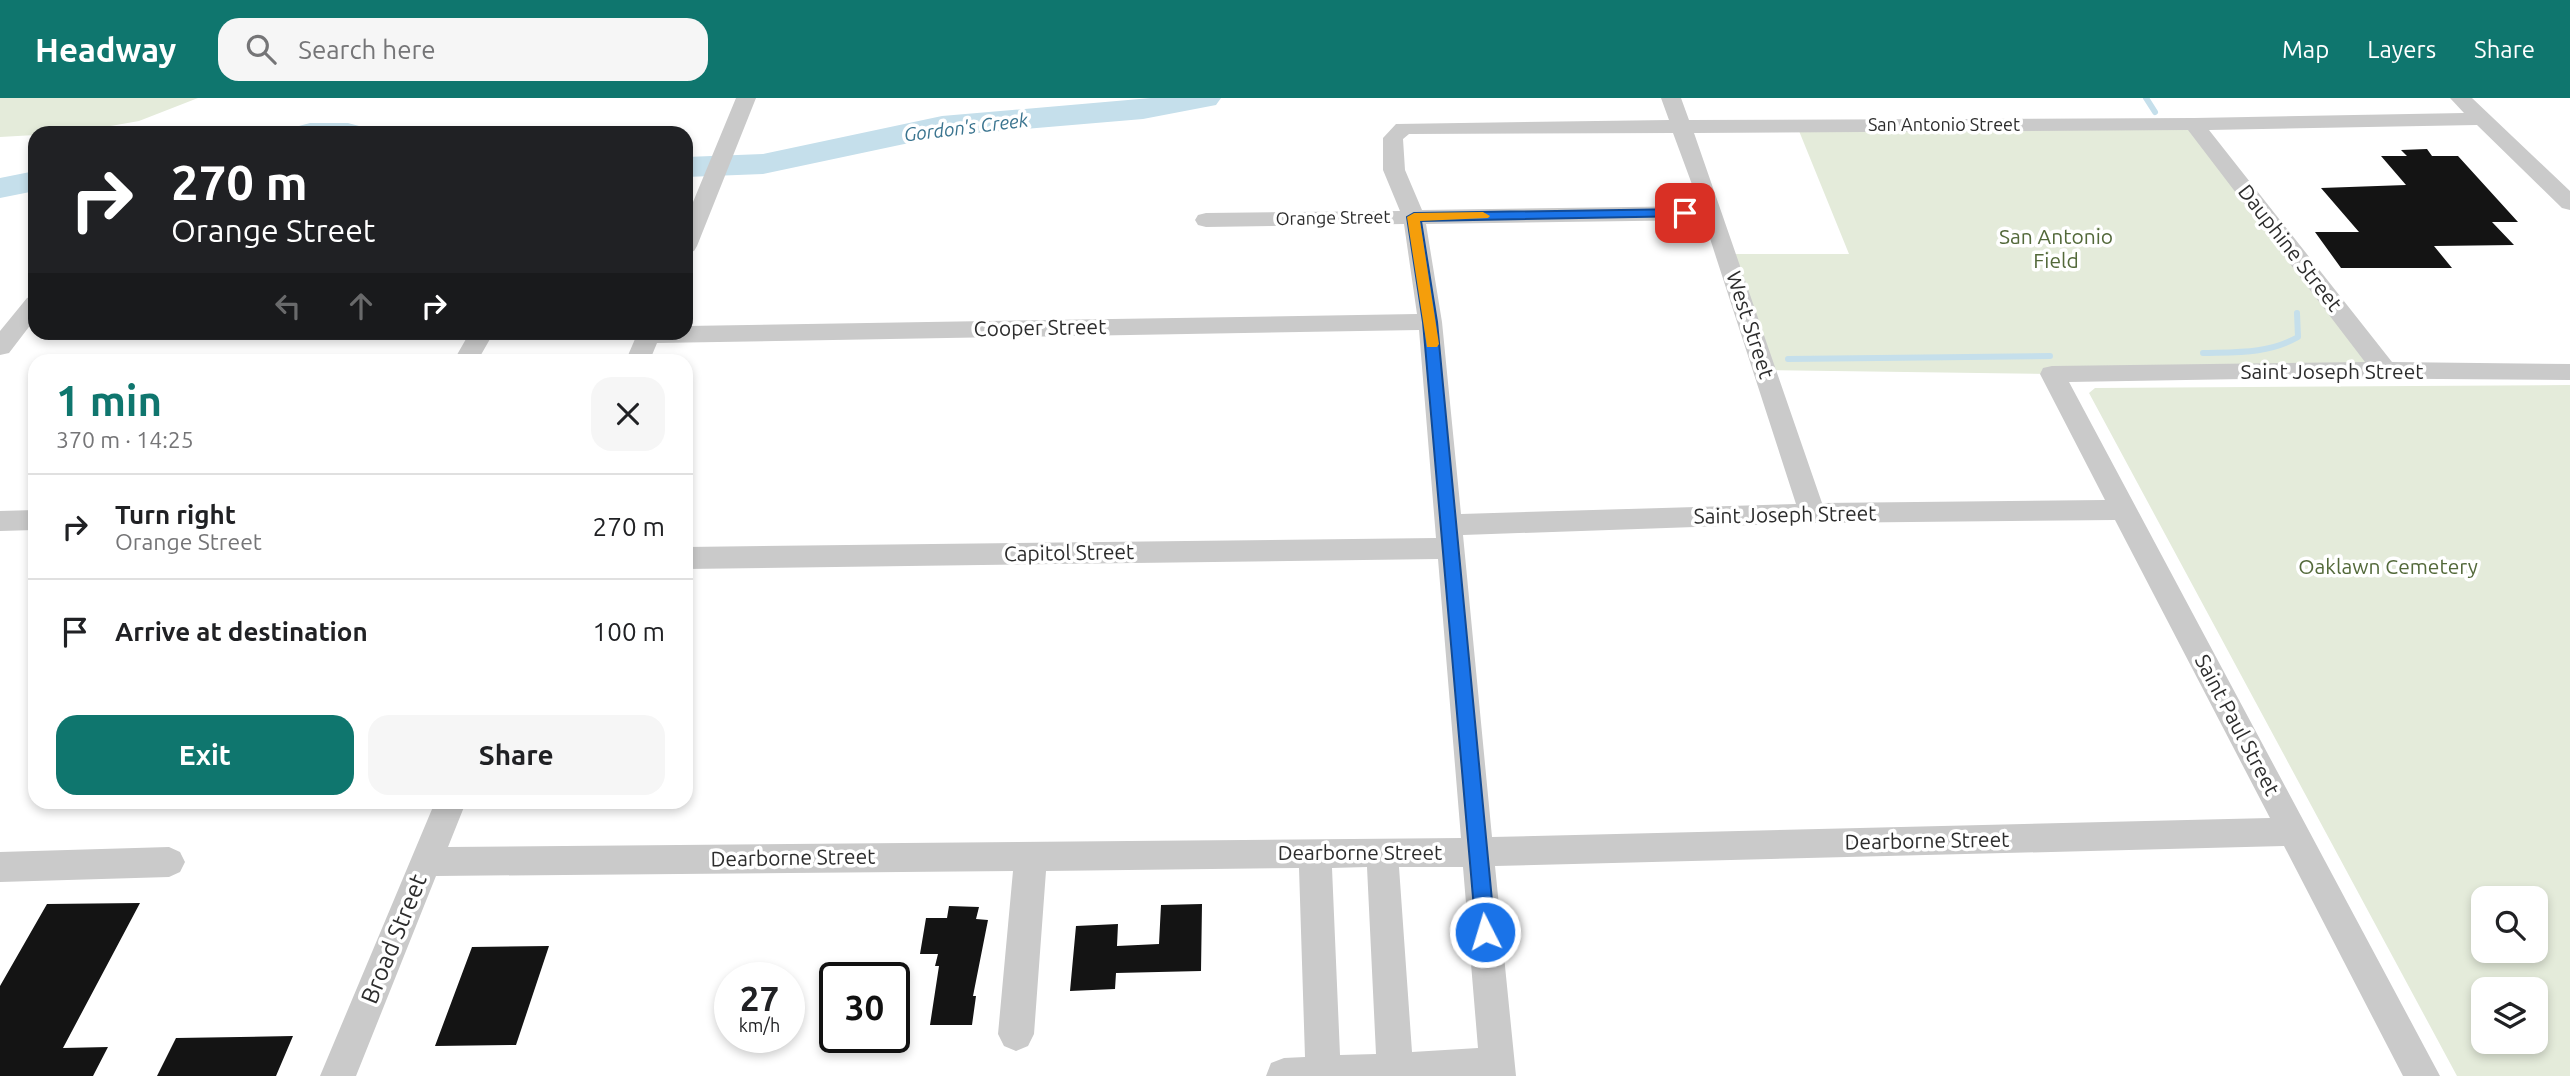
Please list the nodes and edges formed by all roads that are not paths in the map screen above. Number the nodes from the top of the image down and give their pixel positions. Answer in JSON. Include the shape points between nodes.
{"nodes":[{"id":1,"x":746,"y":98,"type":"edge"},
{"id":2,"x":1671,"y":98,"type":"edge"},
{"id":3,"x":2460,"y":98,"type":"edge"},
{"id":4,"x":2484,"y":119,"type":"junction"},
{"id":5,"x":2194,"y":124,"type":"junction"},
{"id":6,"x":1681,"y":126,"type":"junction"},
{"id":7,"x":2560,"y":184,"type":"edge"},
{"id":8,"x":2570,"y":203,"type":"edge"},
{"id":9,"x":1713,"y":213,"type":"junction"},
{"id":10,"x":1414,"y":217,"type":"junction"},
{"id":11,"x":1206,"y":220,"type":"dead end"},
{"id":12,"x":693,"y":230,"type":"edge"},
{"id":13,"x":28,"y":312,"type":"edge"},
{"id":14,"x":1430,"y":322,"type":"junction"},
{"id":15,"x":693,"y":332,"type":"edge"},
{"id":16,"x":0,"y":347,"type":"edge"},
{"id":17,"x":2386,"y":372,"type":"junction"},
{"id":18,"x":2570,"y":372,"type":"edge"},
{"id":19,"x":2052,"y":374,"type":"joint"},
{"id":20,"x":2122,"y":510,"type":"junction"},
{"id":21,"x":1812,"y":513,"type":"junction"},
{"id":22,"x":28,"y":520,"type":"edge"},
{"id":23,"x":0,"y":521,"type":"edge"},
{"id":24,"x":1450,"y":537,"type":"junction"},
{"id":25,"x":693,"y":558,"type":"edge"},
{"id":26,"x":447,"y":809,"type":"edge"},
{"id":27,"x":2294,"y":832,"type":"junction"},
{"id":28,"x":1382,"y":852,"type":"junction"},
{"id":29,"x":1479,"y":852,"type":"junction"},
{"id":30,"x":1315,"y":853,"type":"junction"},
{"id":31,"x":1031,"y":856,"type":"junction"},
{"id":32,"x":169,"y":862,"type":"dead end"},
{"id":33,"x":425,"y":862,"type":"junction"},
{"id":34,"x":0,"y":867,"type":"edge"},
{"id":35,"x":1016,"y":1034,"type":"dead end"},
{"id":36,"x":1395,"y":1069,"type":"junction"},
{"id":37,"x":1497,"y":1071,"type":"edge"},
{"id":38,"x":1436,"y":1072,"type":"edge"},
{"id":39,"x":1323,"y":1073,"type":"junction"},
{"id":40,"x":338,"y":1076,"type":"edge"},
{"id":41,"x":1284,"y":1076,"type":"edge"},
{"id":42,"x":2422,"y":1076,"type":"edge"}],
"edges":[{"from":1,"to":12,"type":"street"},
{"from":2,"to":6,"type":"street","name":"West Street"},
{"from":3,"to":4,"type":"street"},
{"from":4,"to":5,"type":"street","name":"San Antonio Street"},
{"from":4,"to":7,"type":"street"},
{"from":5,"to":6,"type":"street","name":"San Antonio Street"},
{"from":5,"to":17,"type":"street","name":"Dauphine Street"},
{"from":6,"to":9,"type":"street","name":"West Street"},
{"from":6,"to":10,"type":"street","name":"San Antonio Street","via":[[1403,128],[1393,138],[1394,170]]},
{"from":7,"to":8,"type":"street"},
{"from":9,"to":10,"type":"street","name":"Orange Street"},
{"from":9,"to":21,"type":"street","name":"West Street"},
{"from":10,"to":11,"type":"street","name":"Orange Street"},
{"from":10,"to":14,"type":"street"},
{"from":13,"to":16,"type":"street"},
{"from":14,"to":15,"type":"street","name":"Cooper Street"},
{"from":14,"to":24,"type":"street"},
{"from":17,"to":18,"type":"street","name":"Saint Joseph Street"},
{"from":17,"to":19,"type":"street","name":"Saint Joseph Street"},
{"from":19,"to":20,"type":"street","name":"Saint Paul Street"},
{"from":20,"to":21,"type":"street","name":"Saint Joseph Street"},
{"from":20,"to":27,"type":"street","name":"Saint Paul Street"},
{"from":21,"to":24,"type":"street","name":"Saint Joseph Street"},
{"from":22,"to":23,"type":"street"},
{"from":24,"to":25,"type":"street","name":"Capitol Street"},
{"from":24,"to":29,"type":"street"},
{"from":26,"to":33,"type":"street","name":"Broad Street"},
{"from":27,"to":29,"type":"street","name":"Dearborne Street"},
{"from":27,"to":42,"type":"street","name":"Saint Paul Street"},
{"from":28,"to":29,"type":"street","name":"Dearborne Street"},
{"from":28,"to":30,"type":"street","name":"Dearborne Street"},
{"from":28,"to":36,"type":"street"},
{"from":29,"to":37,"type":"street"},
{"from":30,"to":31,"type":"street","name":"Dearborne Street"},
{"from":30,"to":39,"type":"street"},
{"from":31,"to":33,"type":"street","name":"Dearborne Street"},
{"from":31,"to":35,"type":"street"},
{"from":32,"to":34,"type":"street"},
{"from":33,"to":40,"type":"street","name":"Broad Street"},
{"from":36,"to":38,"type":"street"},
{"from":36,"to":39,"type":"street"},
{"from":37,"to":38,"type":"street"},
{"from":39,"to":41,"type":"street"}]}
